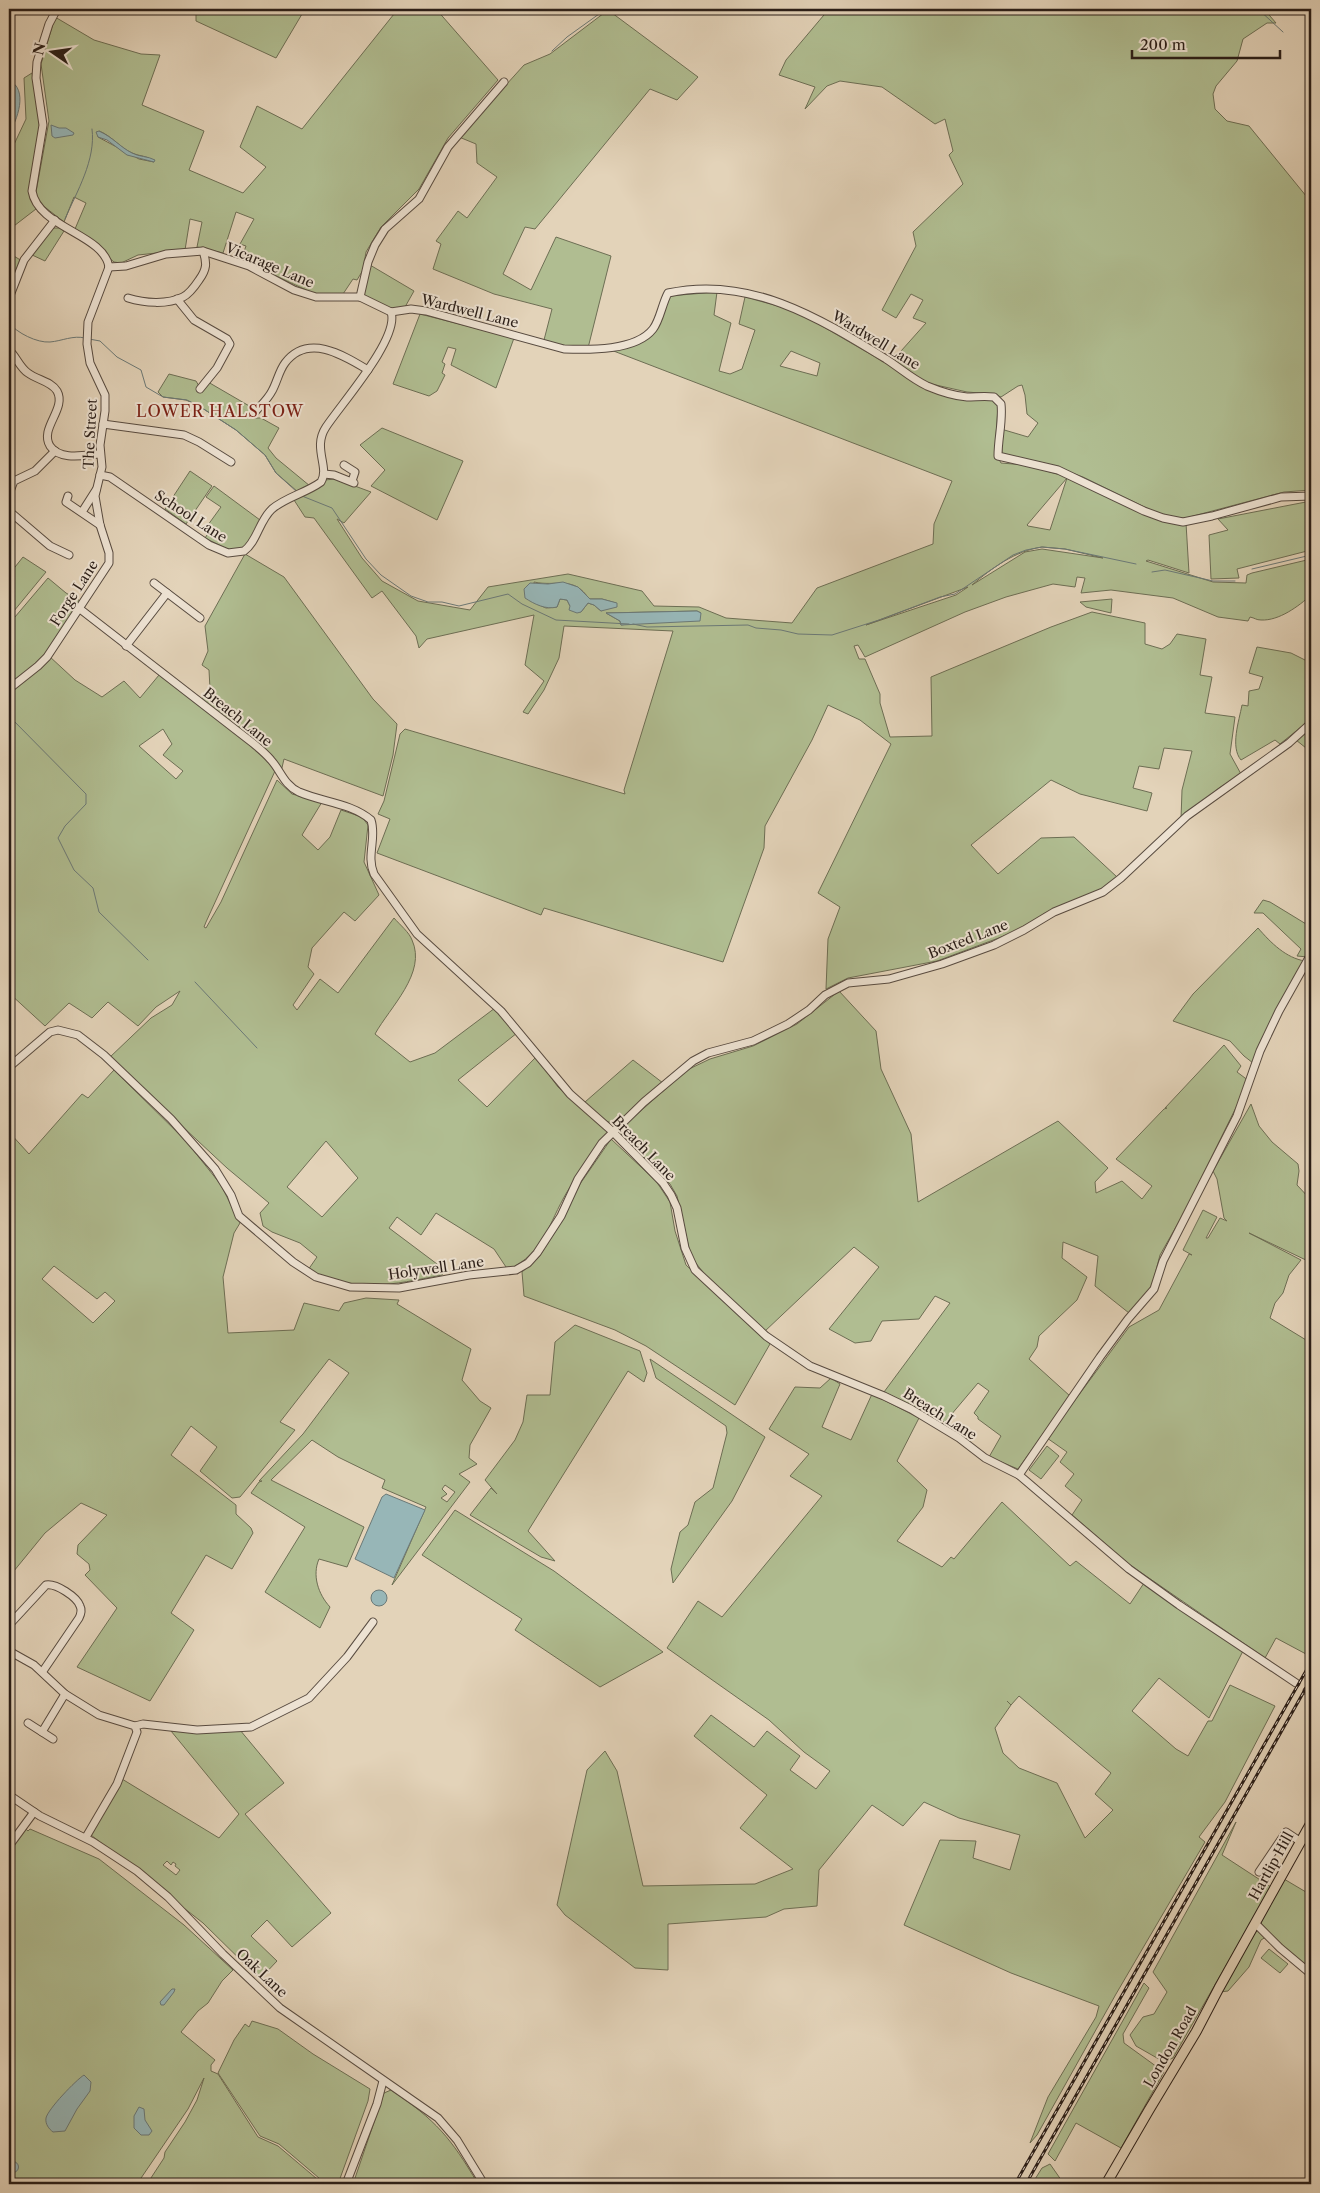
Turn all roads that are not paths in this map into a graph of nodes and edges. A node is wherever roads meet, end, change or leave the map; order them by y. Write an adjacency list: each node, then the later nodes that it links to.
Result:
1 (57, 9): 3 (street)
2 (504, 82): 6 (street)
3 (55, 220): 5 (street); 7 (street)
4 (203, 251): 5 (street, Vicarage Lane); 6 (street, Vicarage Lane); 9 (street)
5 (109, 268): 15 (street, The Street)
6 (360, 293): 10 (street, Vicarage Lane)
7 (9, 298)
8 (128, 298): 9 (street)
9 (177, 299): 13 (street)
10 (391, 312): 12 (street); 26 (street, Wardwell Lane)
11 (9, 350): 16 (street)
12 (368, 370): 14 (street); 20 (street)
13 (200, 389)
14 (255, 412)
15 (104, 424): 17 (street, The Street); 18 (street)
16 (55, 451): 17 (street); 22 (street)
17 (100, 454): 21 (street, The Street)
18 (230, 462)
19 (344, 465): 20 (street)
20 (324, 474): 21 (street, School Lane)
21 (100, 475): 23 (street, The Street)
22 (11, 478): 24 (street)
23 (96, 490): 28 (street); 29 (street, Forge Lane)
24 (9, 494)
25 (68, 496): 28 (street)
26 (1311, 496)
27 (9, 506): 30 (street)
28 (82, 512): 29 (street)
29 (100, 525): 33 (street, Forge Lane)
30 (69, 555)
31 (154, 583): 32 (street)
32 (166, 593): 34 (street); 35 (street)
33 (80, 609): 35 (street, Breach Lane); 36 (street, Forge Lane)
34 (200, 618)
35 (126, 646): 40 (street, Breach Lane)
36 (9, 688)
37 (1311, 723): 40 (street, Boxted Lane)
38 (1311, 954): 41 (street)
39 (9, 1067): 40 (street, Holywell Lane)
40 (612, 1132): 41 (street, Breach Lane)
41 (1019, 1475): 46 (street, Breach Lane)
42 (373, 1622): 49 (street)
43 (9, 1625): 45 (street)
44 (9, 1651): 45 (street)
45 (43, 1671): 47 (street)
46 (1296, 1683)
47 (65, 1694): 49 (street); 50 (street)
48 (28, 1723): 50 (street)
49 (135, 1726): 55 (street)
50 (42, 1732): 51 (street)
51 (53, 1739)
52 (9, 1795): 53 (street, Oak Lane)
53 (34, 1812): 55 (street, Oak Lane); 57 (street)
54 (1311, 1823): 56 (main road, Hartlip Hill)
55 (86, 1837): 61 (street, Oak Lane)
56 (1301, 1842): 58 (street); 59 (main road, Hartlip Hill)
57 (9, 1846)
58 (1258, 1872)
59 (1255, 1923): 60 (street); 64 (main road, London Road)
60 (1311, 1974)
61 (383, 2081): 62 (street); 63 (street, Oak Lane)
62 (346, 2184)
63 (484, 2184)
64 (1106, 2184)

